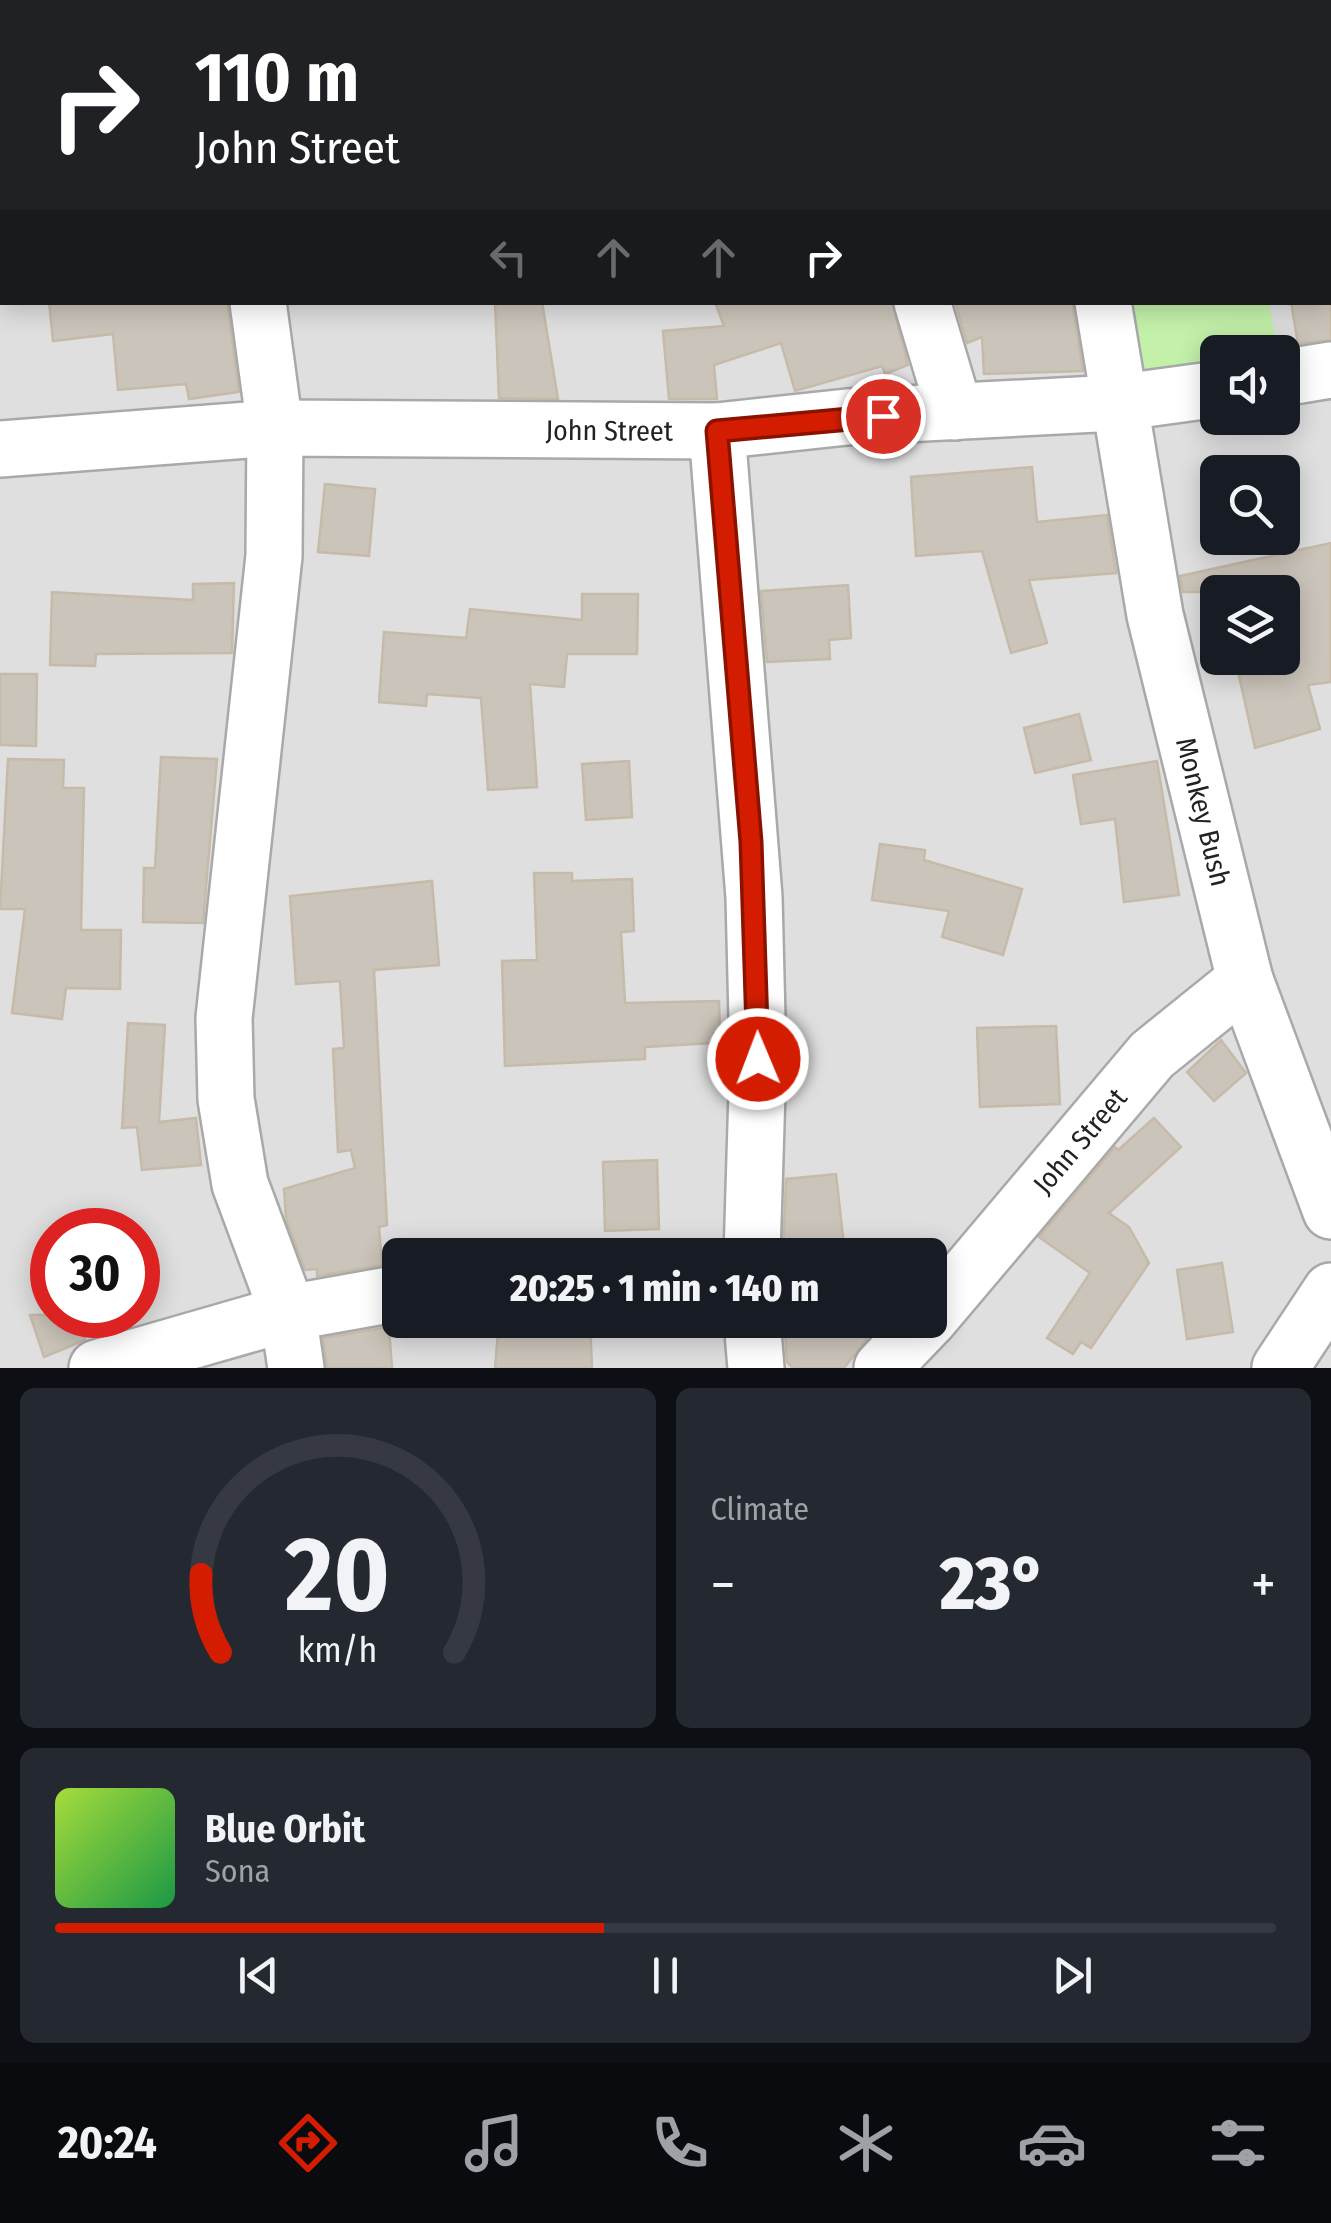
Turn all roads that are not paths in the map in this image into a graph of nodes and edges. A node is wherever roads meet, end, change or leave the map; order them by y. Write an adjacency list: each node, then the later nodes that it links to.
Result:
1 (258, 305): 9 (street)
2 (923, 305): 8 (street)
3 (1102, 305): 7 (street, Monkey Bush)
4 (1331, 370): 5 (street)
5 (1300, 375)
6 (1200, 391): 7 (street, John Street)
7 (1116, 403): 8 (street, John Street); 12 (street, Monkey Bush)
8 (955, 412): 10 (street, John Street)
9 (275, 428): 10 (street, John Street); 11 (street, John Street); 18 (street)
10 (717, 431): 14 (street)
11 (0, 450)
12 (1244, 980): 13 (street, Monkey Bush); 17 (street, John Street)
13 (1331, 1210)
14 (753, 1238)
15 (1331, 1291): 23 (street)
16 (382, 1296): 18 (street)
17 (947, 1298)
18 (288, 1314): 20 (street); 21 (street)
19 (911, 1338): 22 (street, John Street)
20 (97, 1368)
21 (296, 1368)
22 (882, 1368)
23 (1280, 1368)

